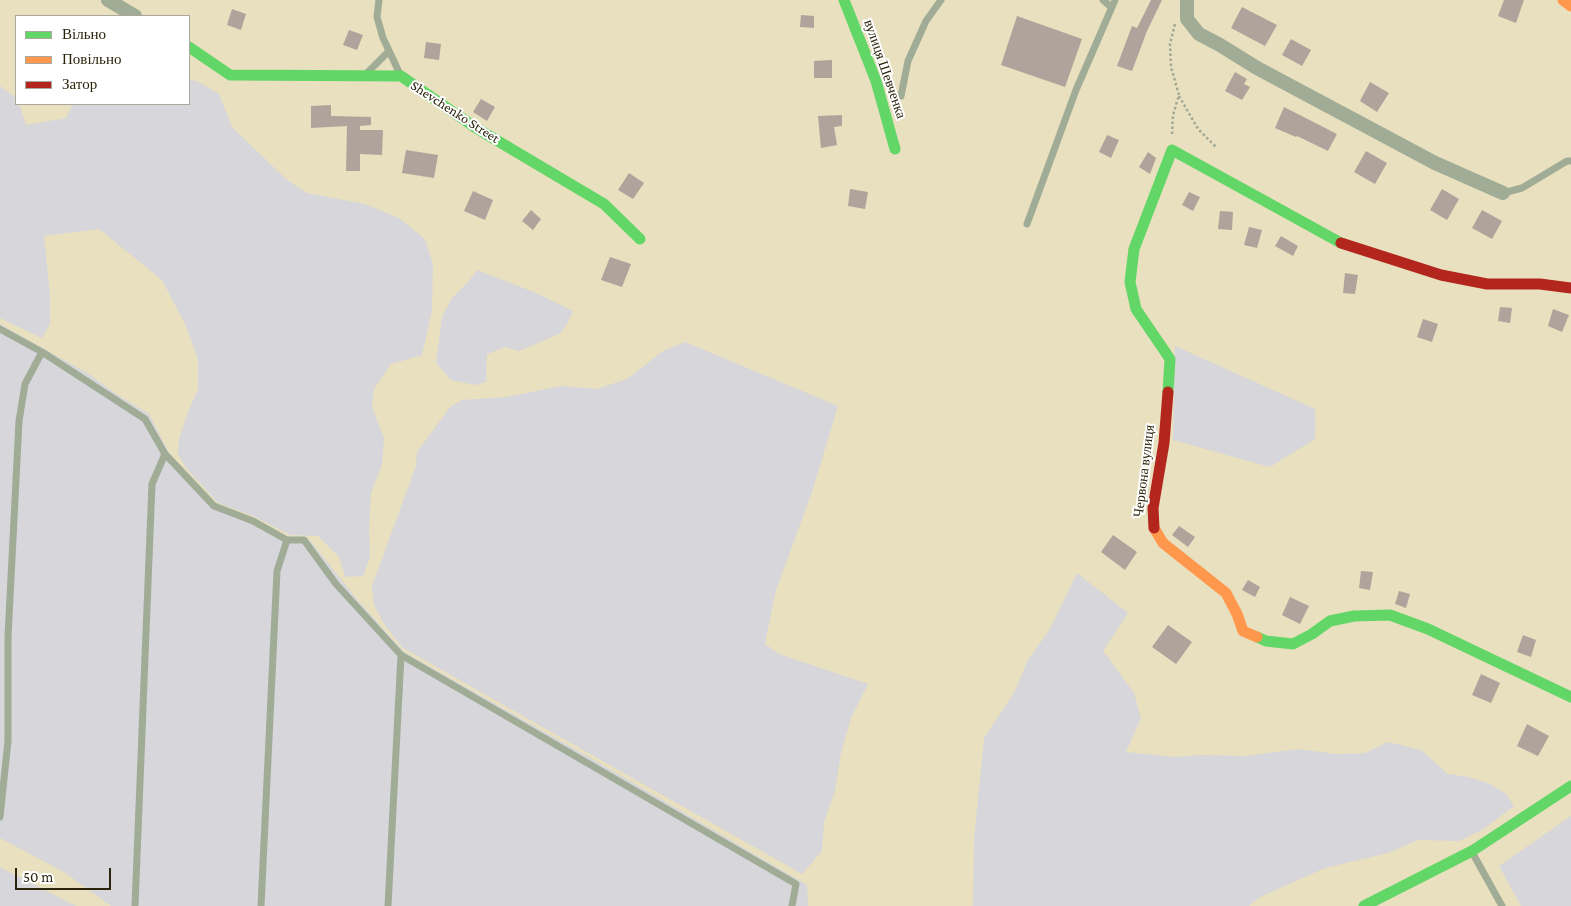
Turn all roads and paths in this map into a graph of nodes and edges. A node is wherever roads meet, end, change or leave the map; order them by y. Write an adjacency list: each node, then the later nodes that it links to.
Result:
1 (108, 0): 11 (street)
2 (379, 0): 13 (lane)
3 (844, 0): 19 (street, вулиця Шевченка)
4 (941, 0): 17 (lane)
5 (1103, 0): 10 (lane)
6 (1115, 0): 10 (lane)
7 (1562, 0): 9 (street)
8 (1187, 4): 16 (path); 22 (street)
9 (1571, 6)
10 (1111, 8): 23 (lane)
11 (133, 15)
12 (190, 48): 14 (street, Shevchenko Street)
13 (389, 51): 14 (lane); 15 (lane)
14 (364, 76): 15 (street, Shevchenko Street)
15 (401, 76): 24 (street, Shevchenko Street)
16 (1179, 95): 18 (path); 20 (path)
17 (901, 96)
18 (1218, 148)
19 (895, 149)
20 (1172, 150): 25 (street); 31 (street, Червона вулиця)
21 (1571, 161): 22 (lane)
22 (1503, 193)
23 (1027, 224)
24 (640, 239)
25 (1568, 283)
26 (0, 329): 27 (lane)
27 (42, 352): 28 (lane); 33 (lane)
28 (165, 454): 29 (lane); 35 (lane)
29 (287, 540): 30 (lane); 36 (lane)
30 (401, 655): 37 (lane); 38 (lane)
31 (1571, 697)
32 (1571, 786): 34 (street)
33 (0, 818)
34 (1472, 851): 39 (street); 40 (lane)
35 (135, 906)
36 (261, 906)
37 (388, 906)
38 (792, 906)
39 (1364, 906)
40 (1502, 906)

